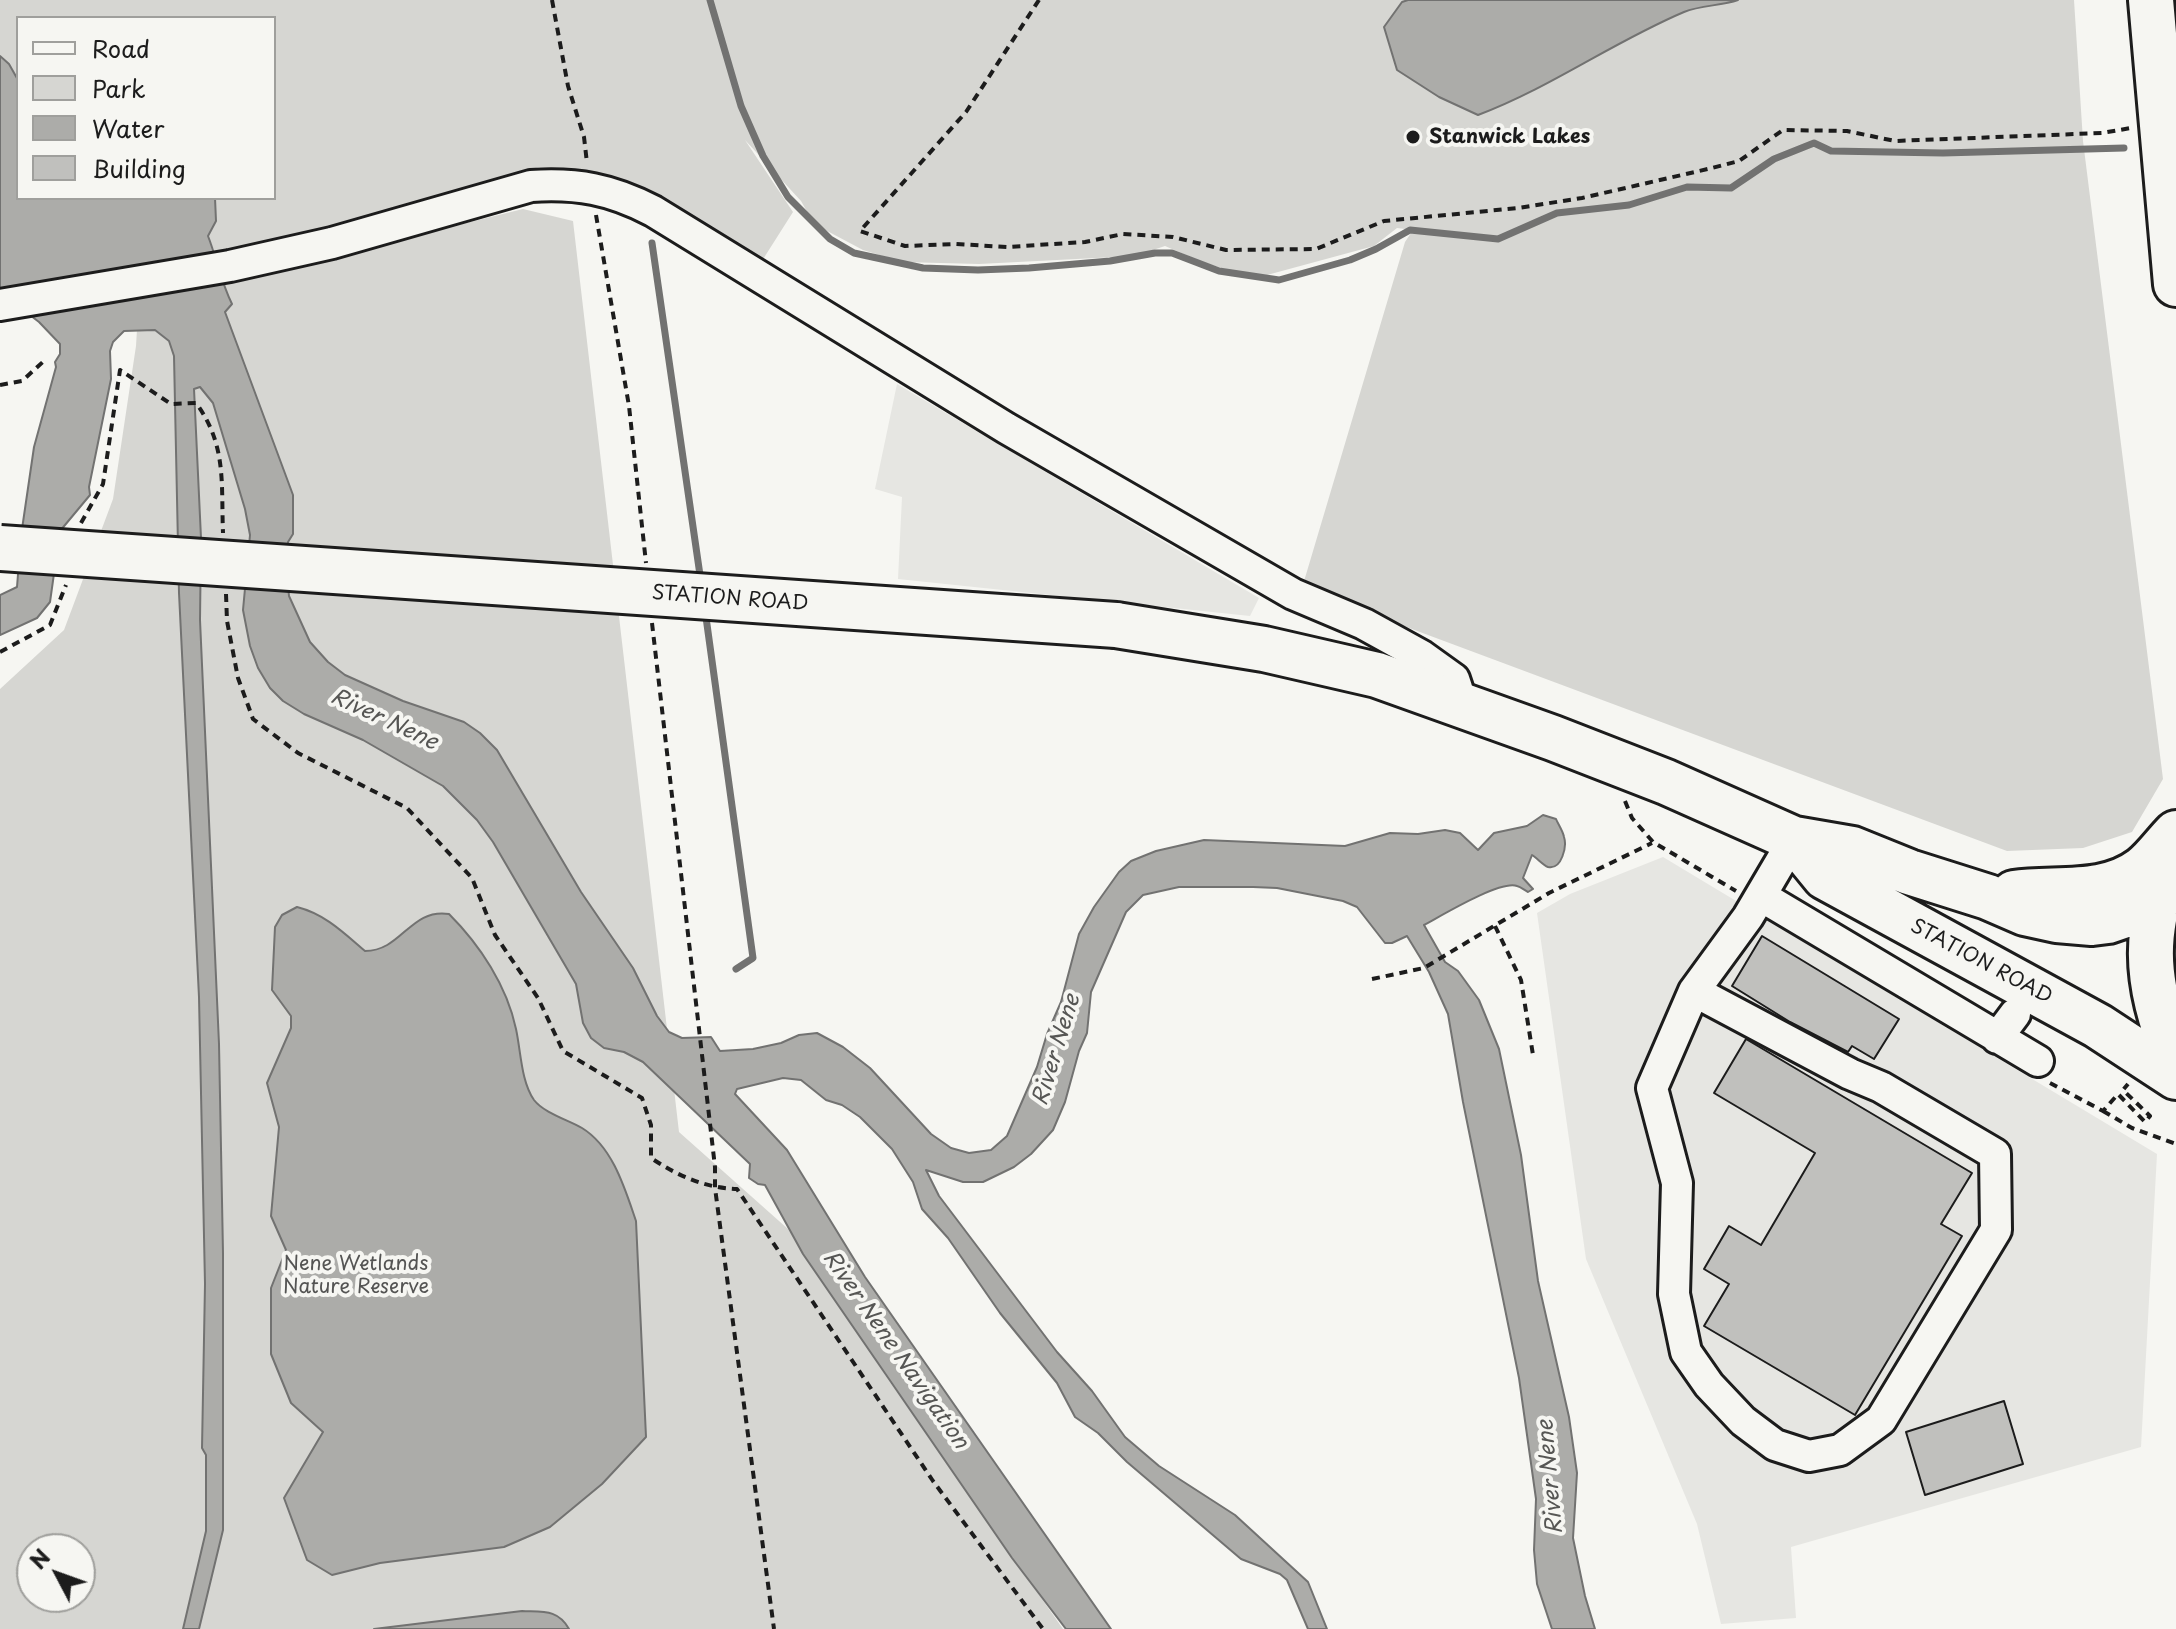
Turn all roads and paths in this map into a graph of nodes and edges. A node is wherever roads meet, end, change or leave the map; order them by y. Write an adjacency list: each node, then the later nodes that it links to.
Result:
1 (552, 0): 5 (path)
2 (1039, 0): 4 (path)
3 (2151, 0): 6 (highway)
4 (2137, 127)
5 (589, 175): 7 (street); 14 (street)
6 (2176, 284)
7 (0, 305)
8 (45, 360): 10 (path)
9 (120, 370): 11 (path)
10 (0, 385)
11 (223, 536)
12 (0, 548): 14 (highway, STATION ROAD, bridge)
13 (226, 593): 36 (path)
14 (1452, 701): 16 (highway, STATION ROAD)
15 (2176, 833): 21 (highway)
16 (1794, 839): 20 (street); 21 (highway, STATION ROAD); 31 (highway, STATION ROAD)
17 (1653, 842): 22 (path)
18 (2176, 847): 19 (highway)
19 (2168, 892): 21 (highway, STATION ROAD); 29 (highway)
20 (1761, 896): 24 (street); 27 (street)
21 (1988, 897)
22 (1495, 926): 23 (path); 28 (path)
23 (1372, 979)
24 (1694, 991): 24 (street)
25 (696, 1012): 36 (path)
26 (2015, 1014): 27 (street)
27 (1997, 1038): 30 (street)
28 (1533, 1055)
29 (2176, 1060)
30 (2038, 1061)
31 (2176, 1077)
32 (2128, 1084): 33 (path)
33 (2118, 1094)
34 (2103, 1111): 35 (path)
35 (2176, 1144)
36 (715, 1188): 37 (path); 38 (path)
37 (774, 1629)
38 (1043, 1629)

